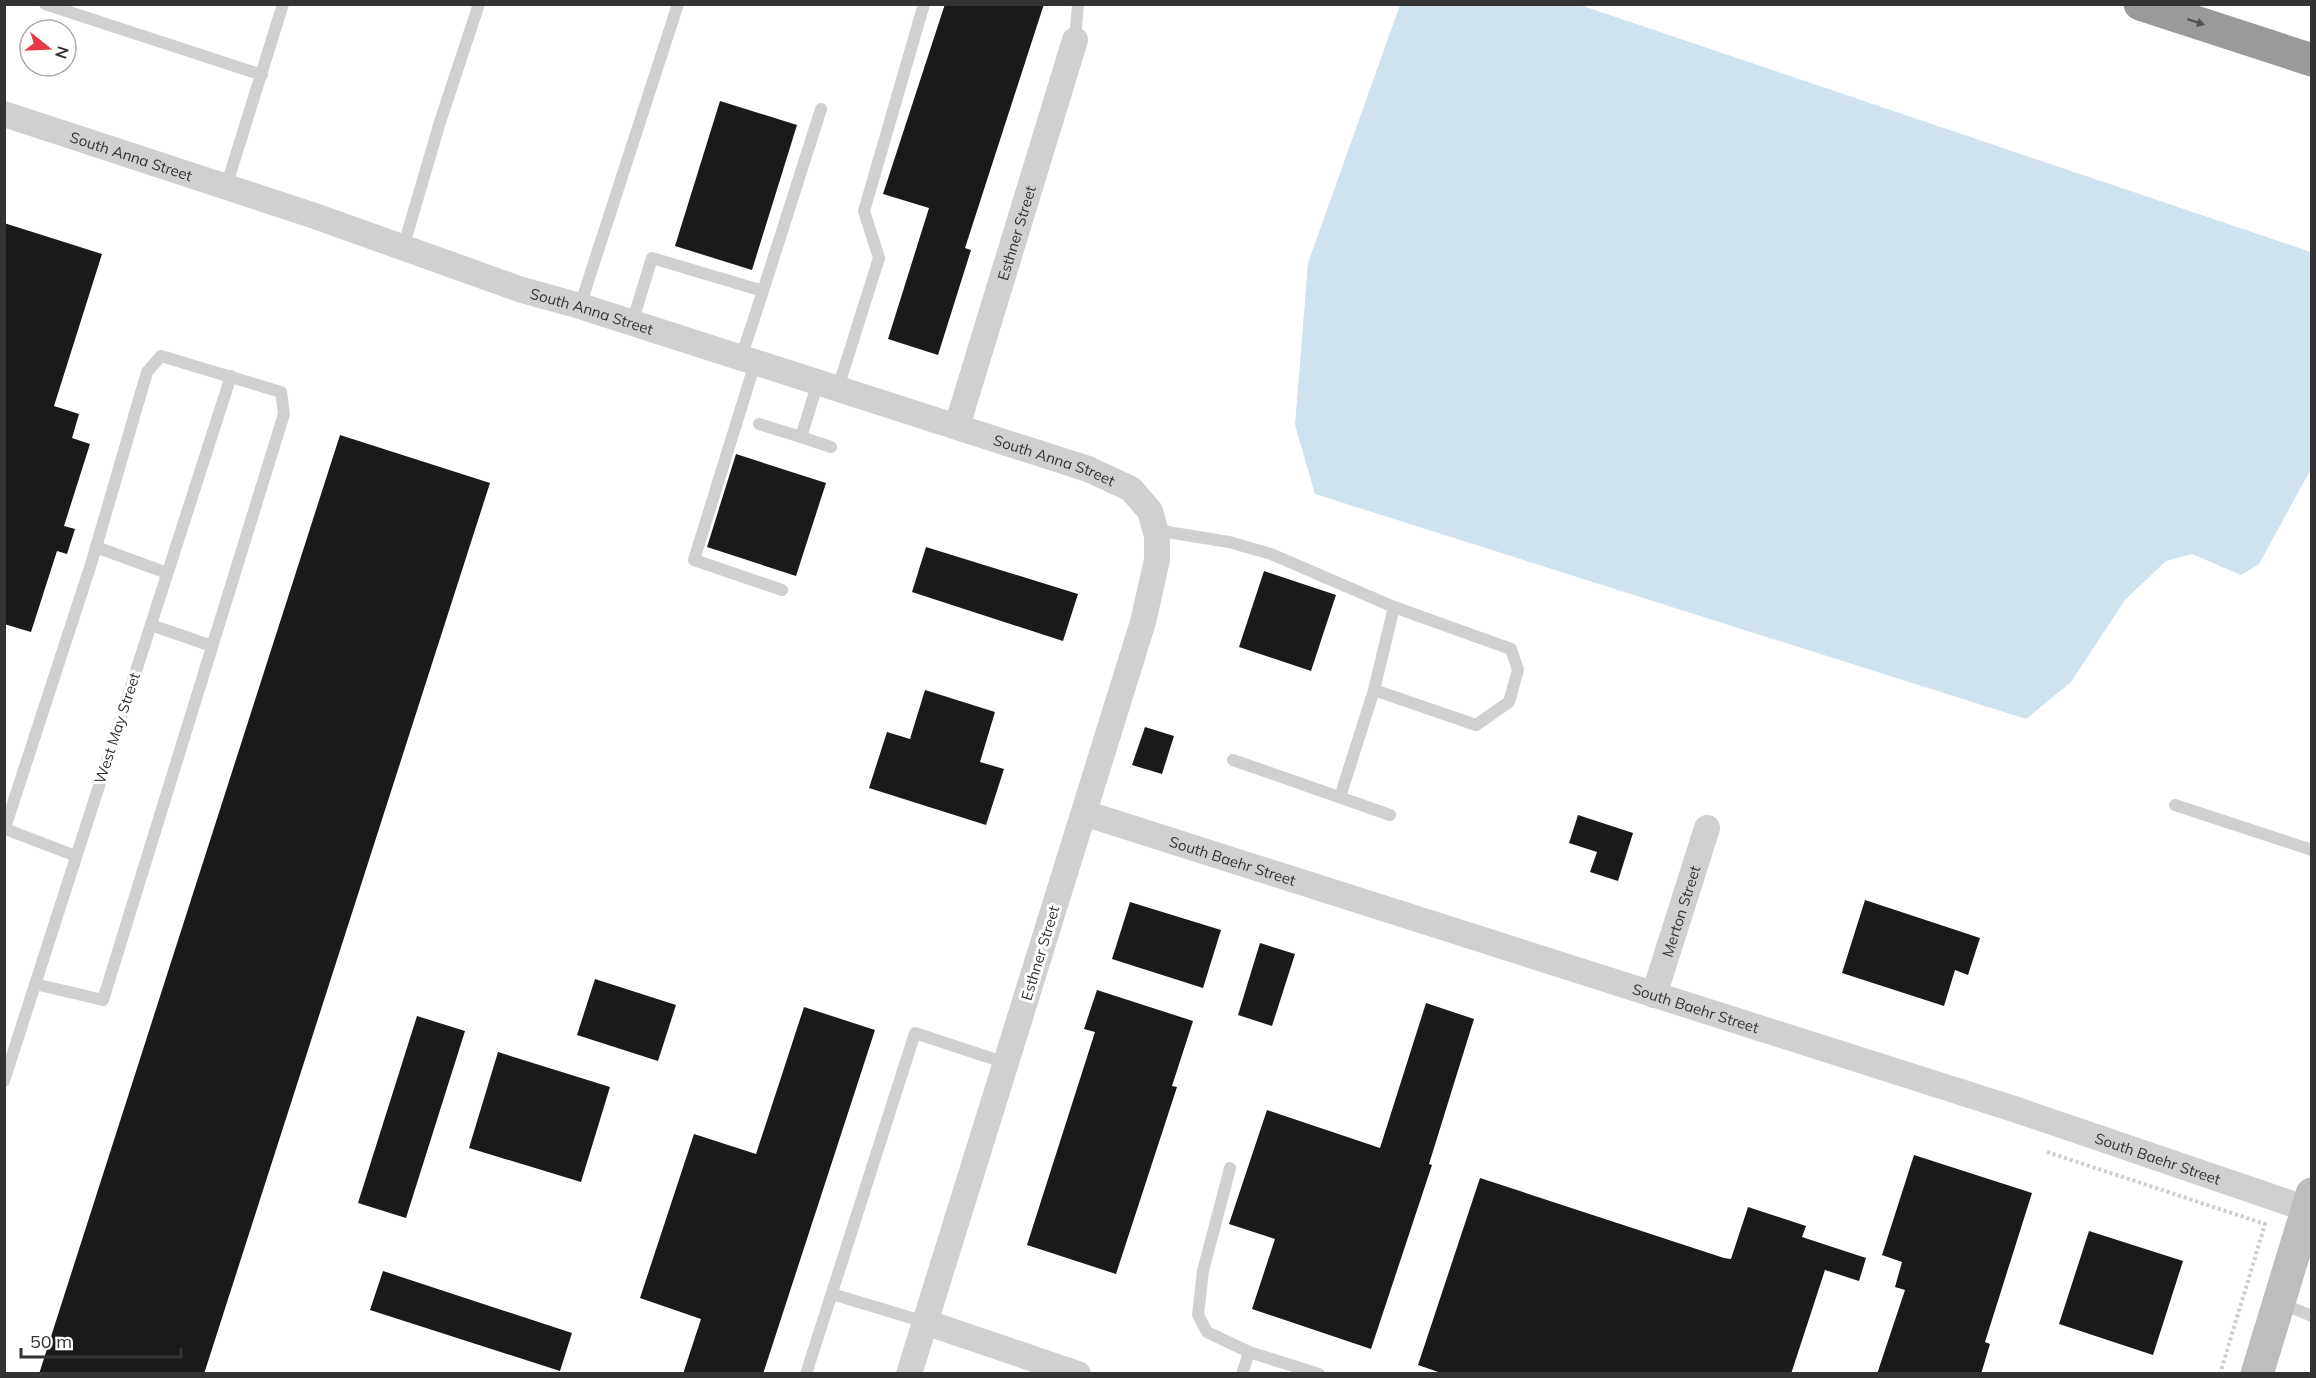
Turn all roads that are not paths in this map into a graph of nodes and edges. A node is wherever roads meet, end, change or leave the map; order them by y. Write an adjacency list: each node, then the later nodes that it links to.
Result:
1 (45, 4): 10 (lane)
2 (283, 4): 10 (lane)
3 (479, 4): 14 (lane)
4 (678, 4): 16 (lane)
5 (924, 4): 20 (lane)
6 (1078, 4): 8 (lane)
7 (2140, 4): 9 (highway, one-way to 9)
8 (1075, 40): 22 (street, Esthner Street)
9 (2312, 60)
10 (262, 75): 13 (lane)
11 (821, 109): 15 (lane)
12 (4, 114): 13 (street, South Anna Street)
13 (226, 187): 14 (street, South Anna Street)
14 (403, 248): 16 (street, South Anna Street)
15 (763, 291): 17 (lane); 18 (lane)
16 (580, 306): 17 (street, South Anna Street)
17 (632, 323): 18 (street, South Anna Street)
18 (748, 361): 20 (street, South Anna Street); 28 (lane)
19 (231, 376): 26 (lane); 27 (lane, West May Street); 31 (lane)
20 (828, 385): 22 (street, South Anna Street); 23 (lane)
21 (759, 424): 23 (lane)
22 (957, 426): 25 (street, South Anna Street)
23 (801, 437): 24 (lane)
24 (831, 447)
25 (1155, 530): 29 (lane); 36 (street, Esthner Street)
26 (96, 547): 27 (lane); 39 (lane)
27 (167, 573): 30 (lane, West May Street)
28 (782, 590)
29 (1394, 607): 32 (lane); 32 (lane)
30 (150, 625): 31 (lane); 41 (lane, West May Street)
31 (212, 646): 42 (lane)
32 (1374, 690): 34 (lane)
33 (1233, 760): 34 (lane)
34 (1340, 797): 37 (lane)
35 (2175, 805): 40 (lane)
36 (1084, 813): 43 (street, South Baehr Street); 44 (street, Esthner Street)
37 (1390, 815)
38 (1707, 828): 43 (street, Merton Street)
39 (5, 830): 41 (lane)
40 (2312, 850)
41 (76, 856): 42 (lane, West May Street)
42 (35, 984): 45 (lane, West May Street)
43 (1654, 995): 47 (street, South Baehr Street)
44 (1006, 1063): 48 (lane); 51 (street, Esthner Street)
45 (4, 1081)
46 (1230, 1168): 52 (lane)
47 (2309, 1201): 49 (street)
48 (832, 1294): 51 (lane); 53 (lane)
49 (2278, 1303): 50 (lane); 58 (street)
50 (2312, 1316)
51 (925, 1322): 54 (street, Esthner Street); 55 (street)
52 (1249, 1352): 56 (lane); 57 (lane)
53 (806, 1374)
54 (909, 1374)
55 (1078, 1374)
56 (1242, 1374)
57 (1319, 1374)
58 (2257, 1374)

